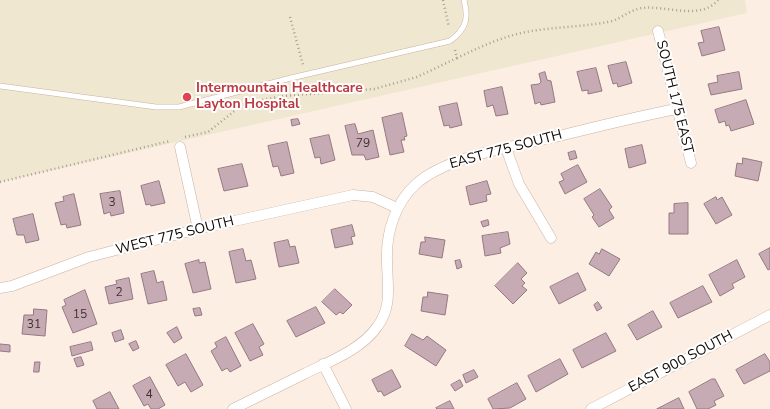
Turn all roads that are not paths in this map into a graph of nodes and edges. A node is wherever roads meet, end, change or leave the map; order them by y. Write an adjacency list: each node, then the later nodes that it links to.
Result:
1 (464, 0): 3 (lane)
2 (658, 31): 4 (street, SOUTH 175 EAST)
3 (0, 86)
4 (676, 108): 6 (street, EAST 775 SOUTH); 7 (street, SOUTH 175 EAST)
5 (180, 147): 9 (street)
6 (506, 148): 8 (street, EAST 775 SOUTH); 10 (street)
7 (691, 163)
8 (397, 208): 9 (street, WEST 775 SOUTH); 13 (street, EAST 775 SOUTH)
9 (198, 229): 11 (street, WEST 775 SOUTH)
10 (551, 238)
11 (0, 288)
12 (770, 315): 16 (street, EAST 900 SOUTH)
13 (323, 364): 14 (street, EAST 775 SOUTH); 15 (street)
14 (233, 409)
15 (346, 409)
16 (591, 409)

